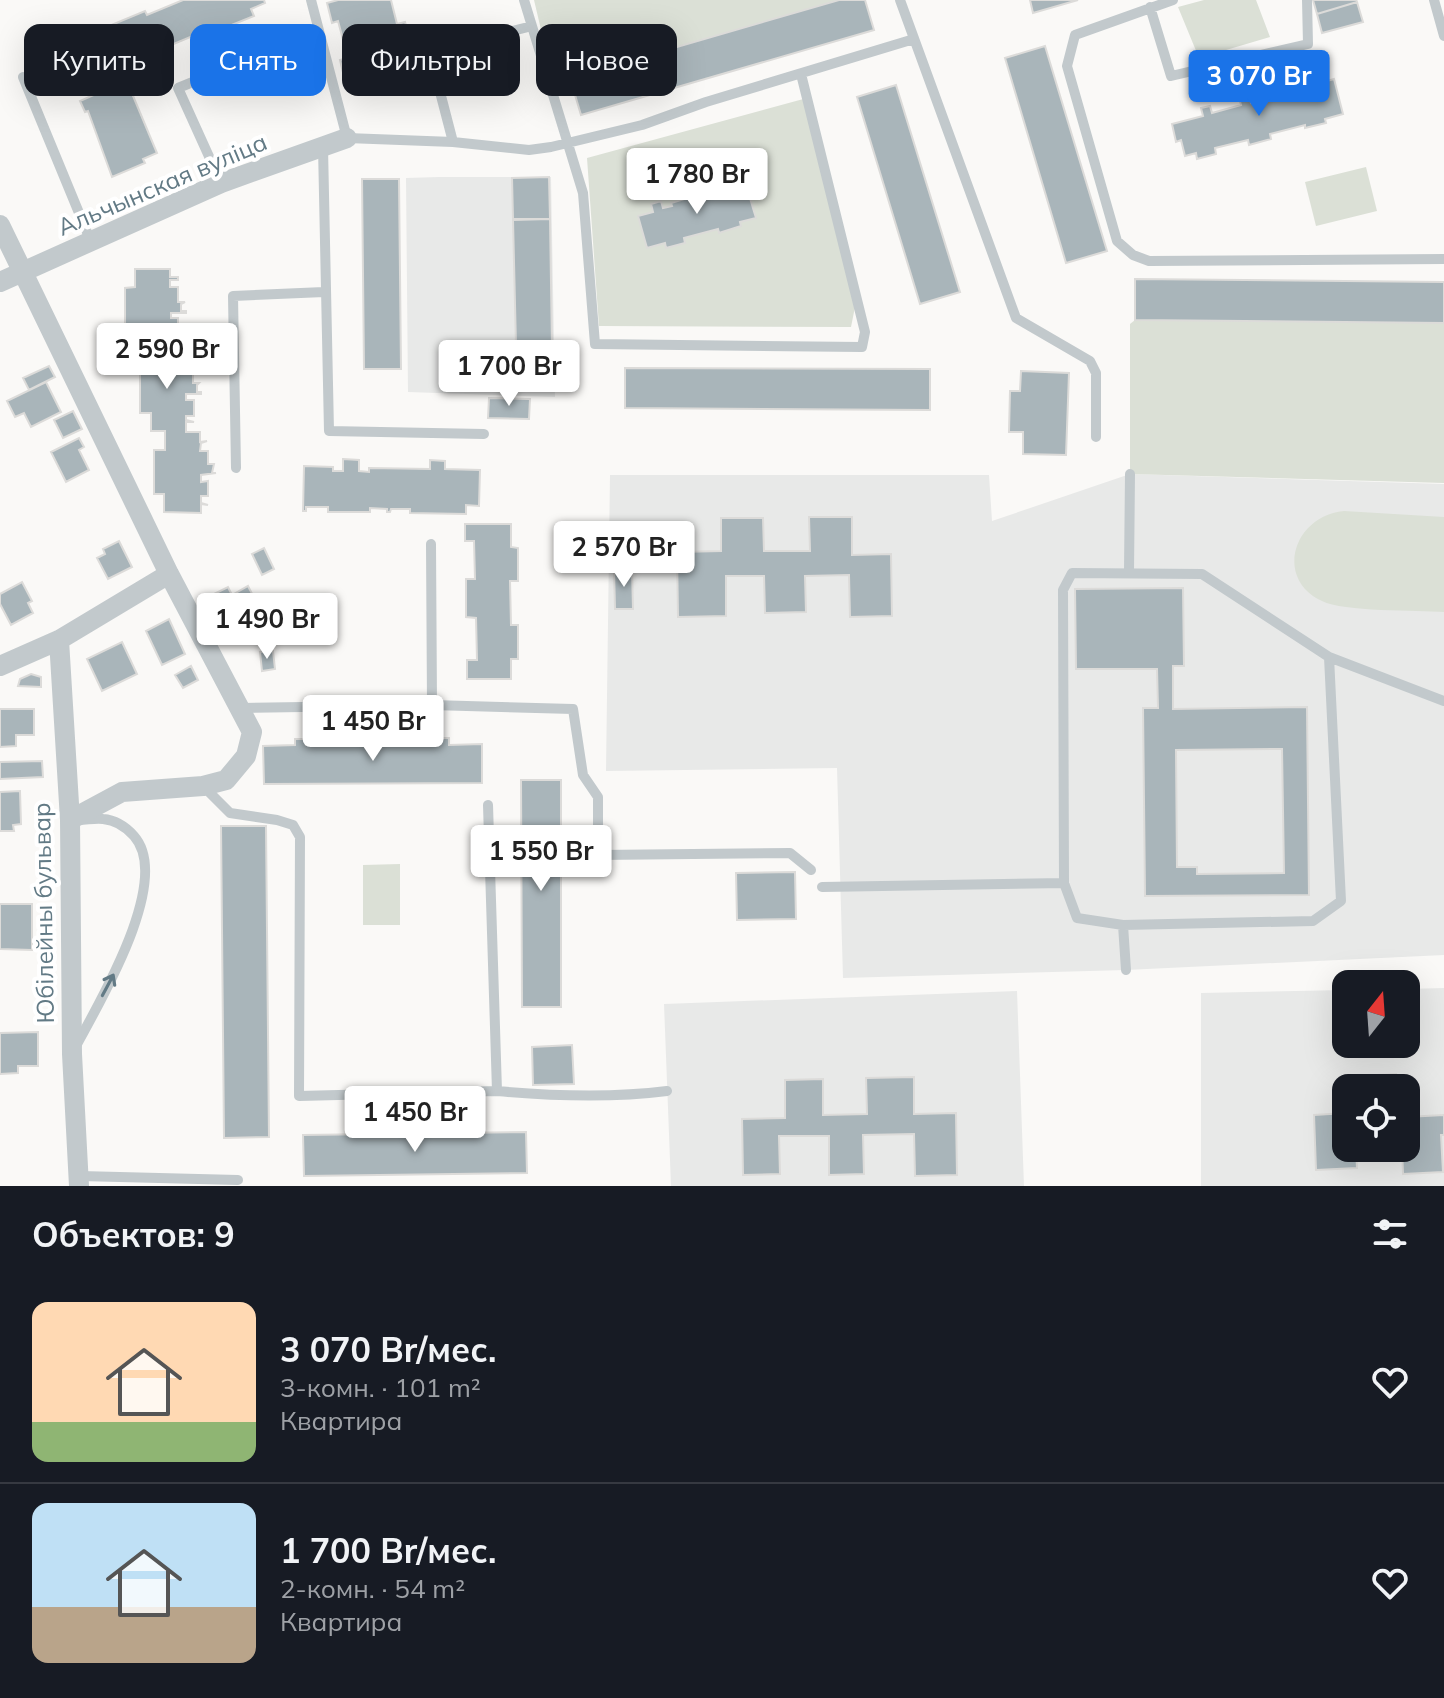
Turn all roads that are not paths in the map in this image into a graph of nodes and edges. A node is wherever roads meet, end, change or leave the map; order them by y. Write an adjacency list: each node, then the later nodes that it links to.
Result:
1 (311, 0): 8 (lane)
2 (524, 0): 9 (lane)
3 (900, 0): 11 (lane)
4 (1173, 0): 7 (lane)
5 (1307, 0): 7 (lane)
6 (1434, 0): 10 (lane)
7 (1150, 7): 23 (lane)
8 (316, 24)
9 (532, 26): 17 (lane); 18 (lane)
10 (1444, 36)
11 (914, 39): 13 (lane); 28 (lane)
12 (326, 61): 16 (lane)
13 (801, 74): 18 (lane); 18 (lane)
14 (23, 77): 22 (lane)
15 (190, 83): 20 (lane)
16 (347, 138): 17 (lane); 19 (street, Альчынская вуліца)
17 (453, 142): 18 (lane)
18 (569, 143)
19 (323, 147): 20 (street, Альчынская вуліца); 26 (lane)
20 (221, 183): 22 (street, Альчынская вуліца)
21 (0, 225): 24 (street)
22 (91, 242): 24 (street, Альчынская вуліца)
23 (1444, 259)
24 (23, 272): 25 (street, Альчынская вуліца); 33 (street)
25 (0, 282)
26 (324, 292): 27 (lane); 29 (lane)
27 (484, 434)
28 (1096, 437)
29 (236, 468)
30 (1130, 474): 32 (lane)
31 (431, 544): 38 (lane)
32 (1129, 571): 35 (lane); 44 (lane)
33 (169, 574): 34 (street); 39 (street)
34 (59, 640): 36 (street); 42 (street, Юбілейны бульвар)
35 (1329, 657): 37 (lane); 46 (lane)
36 (0, 666)
37 (1444, 701)
38 (432, 705): 39 (lane); 43 (lane)
39 (240, 708): 40 (street)
40 (203, 786): 42 (street); 49 (lane)
41 (488, 805): 49 (lane)
42 (70, 820): 48 (street, Юбілейны бульвар); 48 (lane, one-way to 42)
43 (811, 870)
44 (1064, 883): 45 (lane); 46 (lane)
45 (822, 887)
46 (1123, 925): 47 (lane)
47 (1126, 970)
48 (72, 1054): 52 (street, Юбілейны бульвар)
49 (497, 1091): 50 (lane)
50 (667, 1091)
51 (238, 1180): 52 (lane)
52 (80, 1181)

